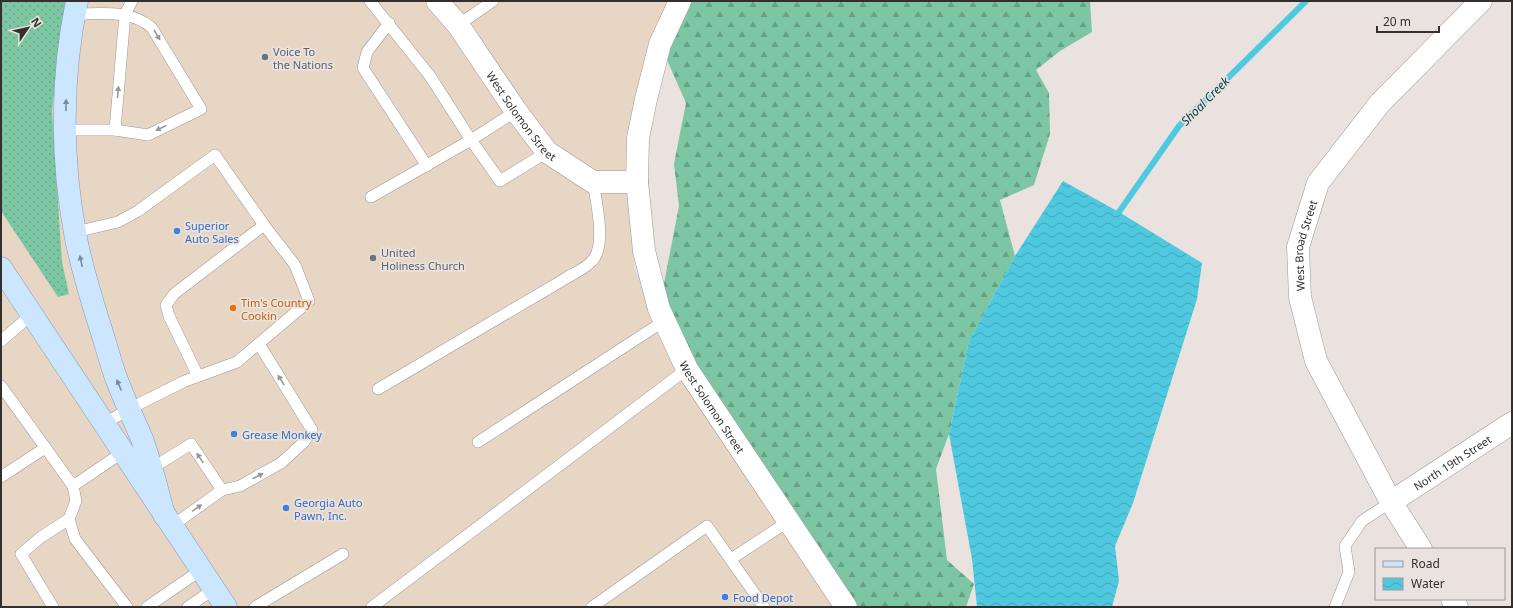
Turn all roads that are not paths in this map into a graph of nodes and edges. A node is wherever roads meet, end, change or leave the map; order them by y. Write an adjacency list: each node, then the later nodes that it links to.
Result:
1 (132, 1): 8 (lane)
2 (370, 1): 9 (lane)
3 (437, 1): 10 (street, West Solomon Street)
4 (493, 1): 10 (lane)
5 (680, 1): 18 (street, West Solomon Street)
6 (1481, 1): 42 (street, West Broad Street)
7 (76, 7): 8 (lane); 12 (main road, one-way to 7)
8 (125, 14): 13 (lane, one-way to 8); 13 (lane, one-way to 13)
9 (389, 22): 14 (lane); 16 (lane)
10 (458, 25): 11 (street, West Solomon Street)
11 (516, 111): 14 (lane); 15 (street, West Solomon Street)
12 (65, 130): 13 (lane); 21 (main road)
13 (115, 130)
14 (471, 140): 15 (lane); 16 (lane)
15 (547, 152): 17 (street, West Solomon Street)
16 (427, 166): 19 (lane)
17 (593, 182): 18 (street); 30 (lane)
18 (637, 182): 24 (street, West Solomon Street)
19 (371, 197)
20 (264, 224): 21 (lane); 26 (lane); 28 (lane)
21 (75, 232): 31 (main road, one-way to 21)
22 (1, 268): 23 (main road)
23 (32, 314): 25 (lane); 33 (main road)
24 (664, 321): 27 (street, West Solomon Street); 35 (lane)
25 (1, 341)
26 (259, 344): 28 (lane); 41 (lane, one-way to 26)
27 (687, 369): 45 (street, West Solomon Street); 57 (lane)
28 (198, 376): 31 (lane)
29 (1, 386): 36 (lane)
30 (378, 389)
31 (129, 408): 33 (lane); 34 (main road)
32 (1512, 422): 42 (street, North 19th Street)
33 (104, 424): 37 (main road)
34 (142, 440): 37 (lane); 38 (main road)
35 (478, 442)
36 (46, 448): 39 (lane); 40 (lane)
37 (123, 452): 38 (main road); 40 (lane)
38 (145, 473): 41 (lane, one-way to 38); 44 (main road)
39 (1, 477)
40 (73, 486): 43 (lane)
41 (222, 490): 44 (lane, one-way to 41)
42 (1391, 502): 46 (street, West Broad Street); 61 (lane)
43 (69, 519): 51 (lane); 52 (lane)
44 (168, 520): 49 (main road)
45 (789, 522): 48 (lane); 60 (street, West Solomon Street)
46 (1420, 548)
47 (343, 554): 56 (lane)
48 (731, 559): 58 (lane); 59 (lane)
49 (201, 570): 50 (main road); 53 (lane)
50 (214, 589): 54 (lane); 55 (main road)
51 (53, 607)
52 (127, 607)
53 (147, 607)
54 (188, 607)
55 (226, 607)
56 (255, 607)
57 (372, 607)
58 (592, 607)
59 (764, 607)
60 (846, 607)
61 (1335, 607)

